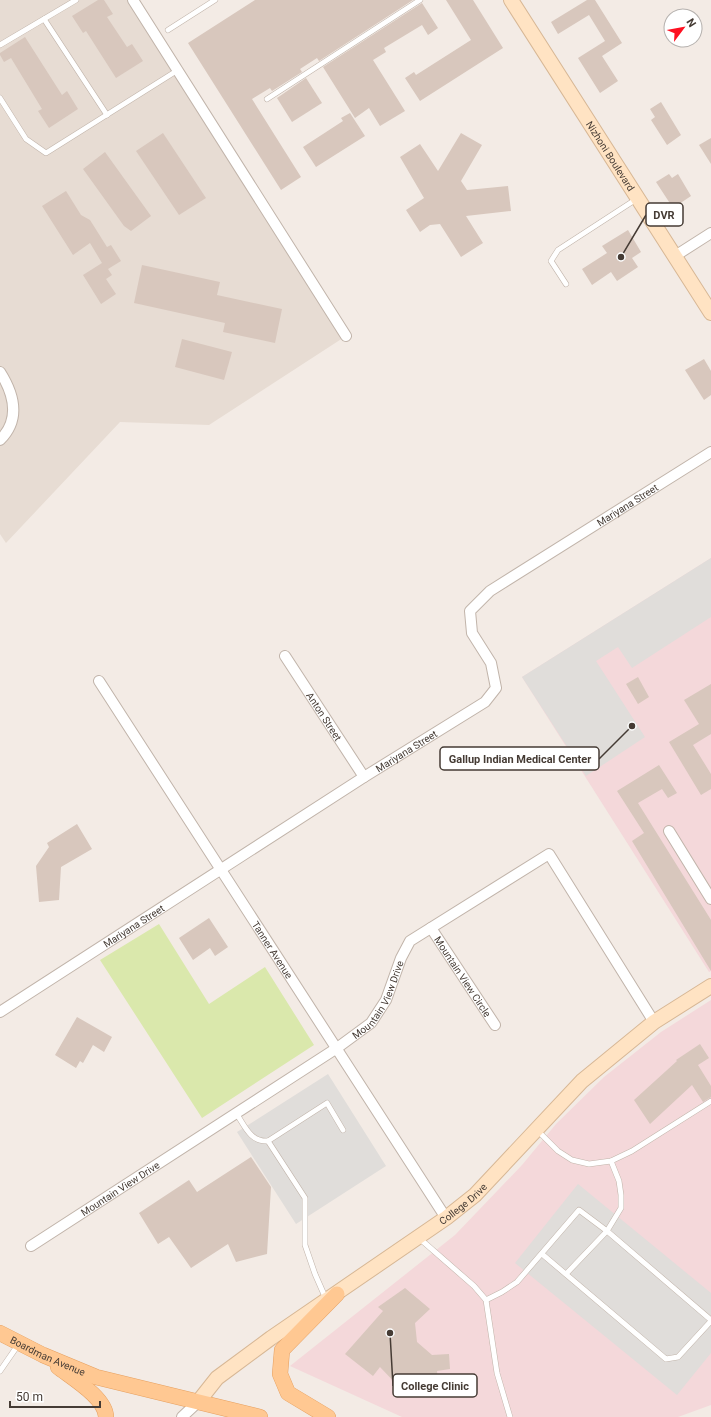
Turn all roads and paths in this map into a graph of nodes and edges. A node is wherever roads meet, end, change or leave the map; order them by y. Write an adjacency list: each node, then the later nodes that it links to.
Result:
1 (76, 0): 6 (lane)
2 (133, 0): 9 (street)
3 (215, 0): 7 (lane)
4 (420, 0): 11 (lane)
5 (511, 0): 13 (main road, Nizhoni Boulevard)
6 (44, 19): 8 (lane); 12 (lane)
7 (168, 30)
8 (0, 45)
9 (178, 70): 12 (lane); 18 (street)
10 (0, 98): 12 (lane)
11 (267, 99)
12 (107, 115)
13 (638, 198): 15 (main road, Nizhoni Boulevard); 16 (lane)
14 (711, 233): 15 (street)
15 (675, 256): 17 (main road, Nizhoni Boulevard)
16 (566, 284)
17 (711, 313)
18 (346, 336)
19 (0, 372): 20 (street)
20 (0, 440)
21 (711, 452): 24 (street, Mariyana Street)
22 (285, 656): 24 (street, Anton Street)
23 (99, 681): 26 (street, Tanner Avenue)
24 (364, 777): 26 (street, Mariyana Street)
25 (669, 831): 27 (street)
26 (222, 870): 30 (street, Mariyana Street); 33 (street, Tanner Avenue)
27 (711, 899)
28 (431, 928): 31 (street, Mountain View Drive); 32 (street, Mountain View Circle); 33 (street, Mountain View Drive)
29 (711, 986): 31 (main road, College Drive)
30 (0, 1012)
31 (654, 1022): 36 (main road, College Drive)
32 (495, 1025)
33 (337, 1048): 35 (street, Mountain View Drive); 40 (street, Tanner Avenue)
34 (711, 1101): 39 (lane)
35 (236, 1113): 38 (lane); 43 (street, Mountain View Drive)
36 (536, 1129): 39 (lane); 40 (main road, College Drive)
37 (343, 1130): 38 (lane)
38 (268, 1140): 46 (lane)
39 (611, 1161): 41 (lane)
40 (446, 1218): 42 (main road, College Drive)
41 (607, 1231): 44 (lane); 45 (lane); 48 (lane)
42 (418, 1237): 46 (main road, College Drive); 47 (lane)
43 (31, 1246)
44 (542, 1254): 45 (lane); 47 (lane)
45 (566, 1274): 48 (lane)
46 (332, 1297): 53 (main road, College Drive); 57 (main road)
47 (486, 1300): 58 (lane)
48 (711, 1320)
49 (0, 1332): 50 (main road, Boardman Avenue)
50 (20, 1342): 51 (main road, Boardman Avenue); 52 (lane)
51 (43, 1355): 53 (main road, Boardman Avenue); 54 (main road)
52 (0, 1371)
53 (198, 1402): 55 (street); 56 (main road, Boardman Avenue)
54 (106, 1417)
55 (182, 1417)
56 (260, 1417)
57 (328, 1417)
58 (510, 1417)

